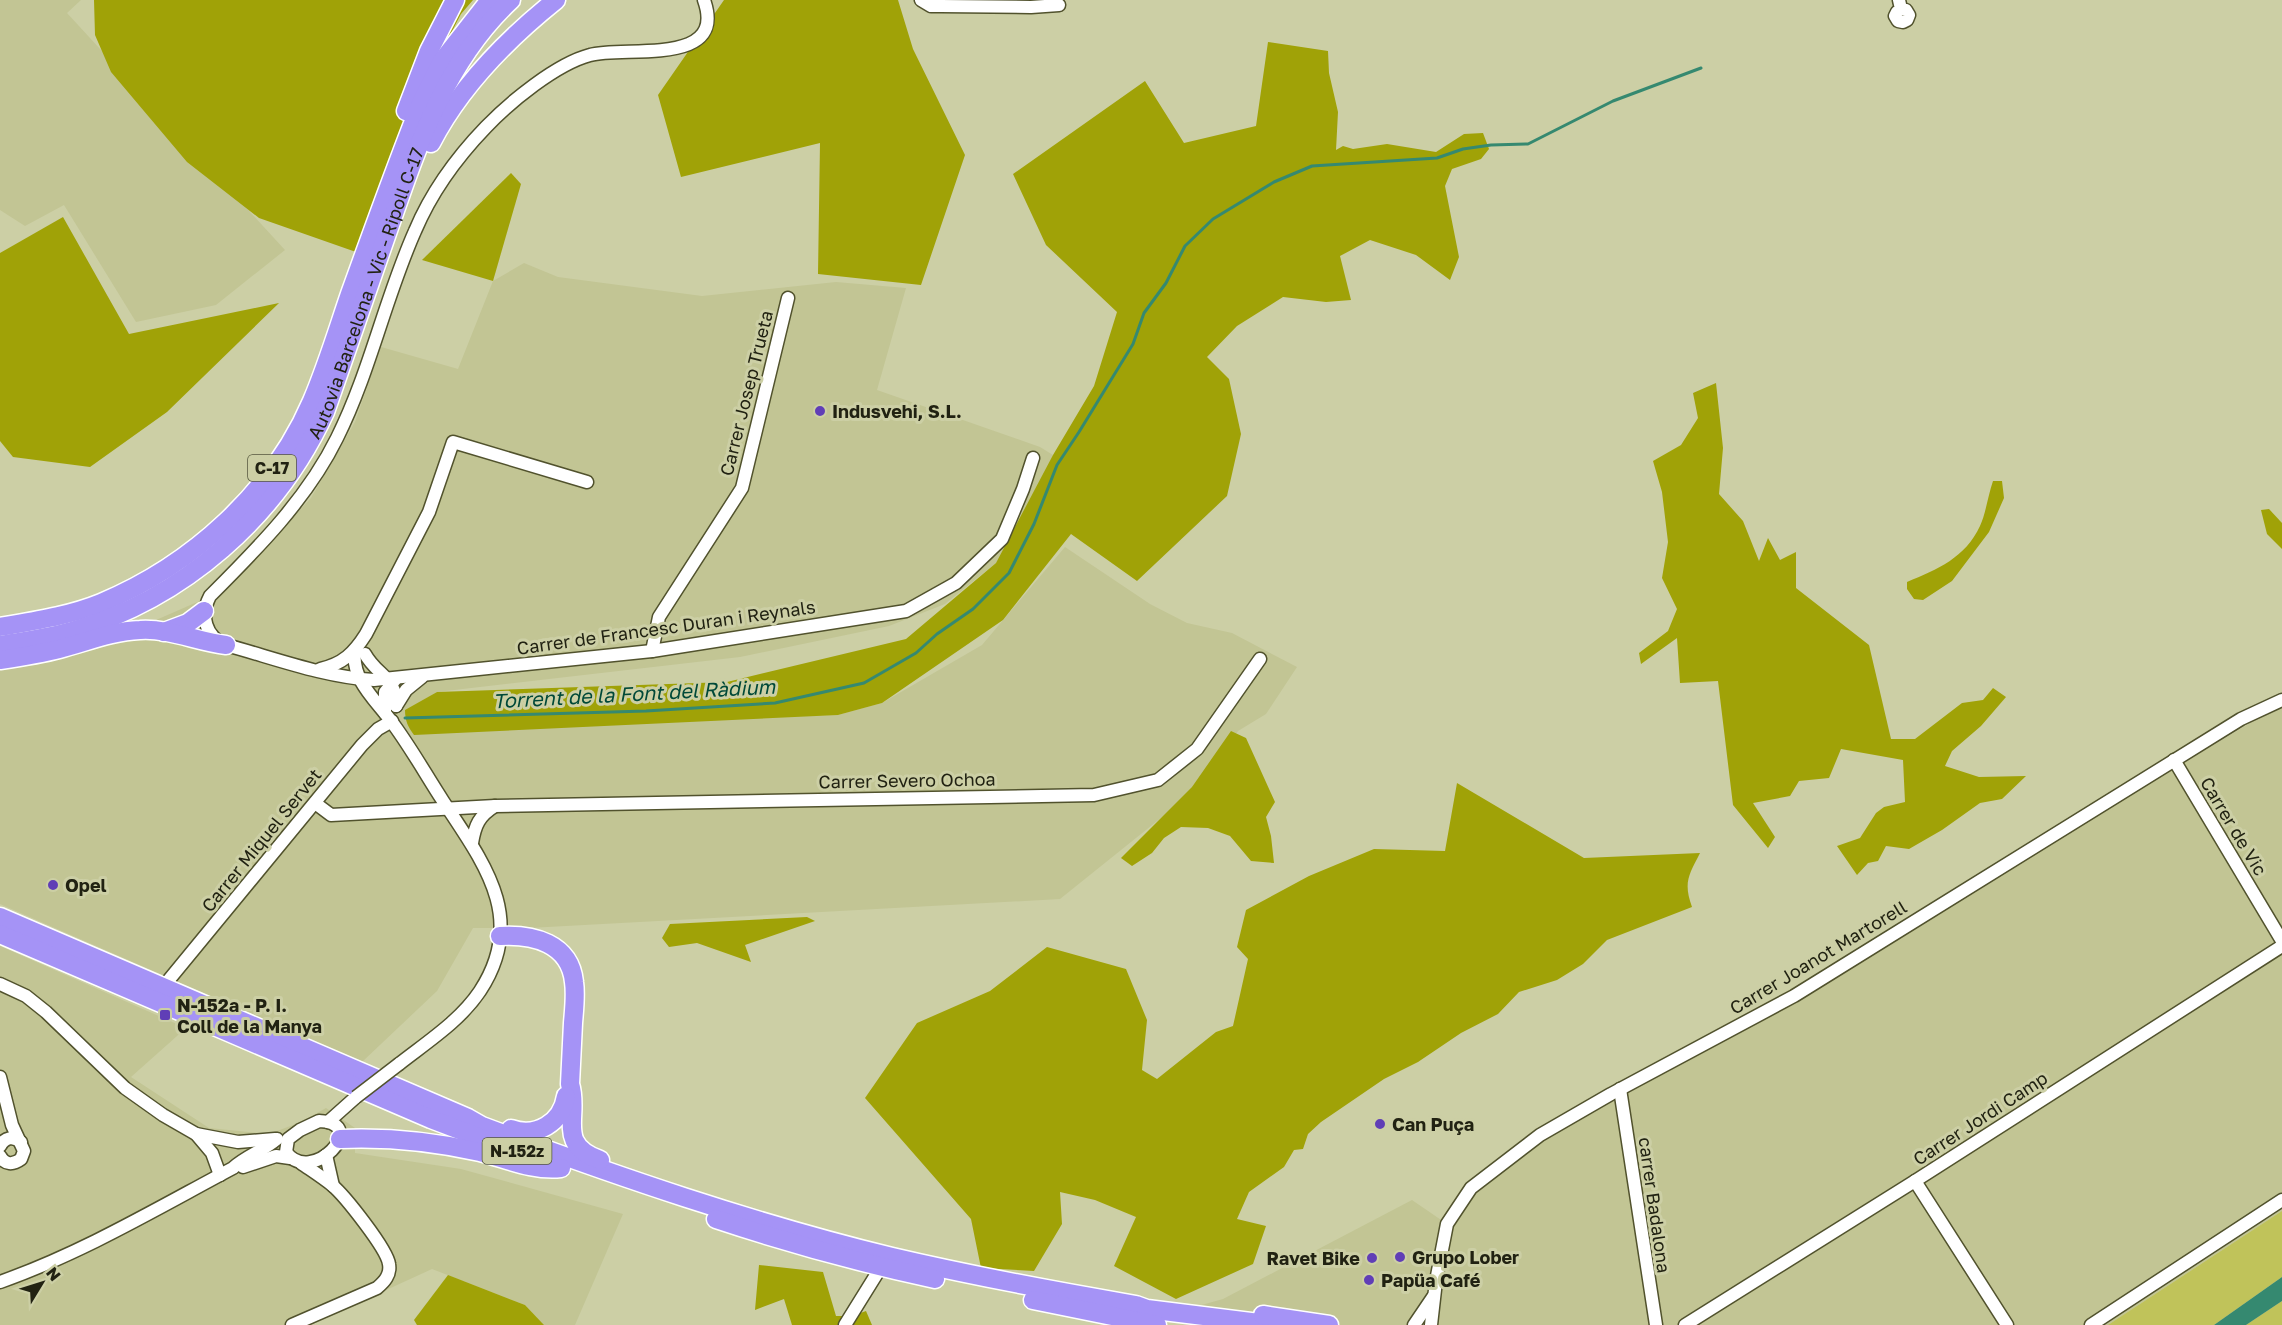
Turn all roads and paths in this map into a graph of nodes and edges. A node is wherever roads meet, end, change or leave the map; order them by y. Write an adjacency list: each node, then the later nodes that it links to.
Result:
1 (455, 0): 8 (highway)
2 (490, 0): 8 (highway, Autovia Barcelona - Vic - Ripoll C-17 / C-17)
3 (511, 0): 10 (highway, Autovia Barcelona - Vic - Ripoll C-17 / C-17)
4 (556, 0): 10 (highway)
5 (704, 0): 13 (street)
6 (921, 0): 7 (street)
7 (1059, 5)
8 (396, 168): 14 (highway, Autovia Barcelona - Vic - Ripoll C-17 / C-17)
9 (788, 298): 18 (street, Carrer Josep Trueta)
10 (351, 339): 16 (highway, Autovia Barcelona - Vic - Ripoll C-17 / C-17)
11 (1033, 458): 18 (street, Carrer de Francesc Duran i Reynals)
12 (587, 482): 19 (street)
13 (204, 611): 15 (highway); 17 (street)
14 (0, 627)
15 (164, 632): 17 (highway); 21 (highway)
16 (0, 645)
17 (226, 645): 22 (street, Carrer de Francesc Duran i Reynals)
18 (652, 651): 23 (street, Carrer de Francesc Duran i Reynals)
19 (360, 653): 22 (street); 24 (street); 25 (street)
20 (1260, 659): 30 (street, Carrer Severo Ochoa)
21 (0, 660)
22 (316, 670): 24 (street, Carrer de Francesc Duran i Reynals)
23 (424, 675): 25 (street, Carrer de Francesc Duran i Reynals); 27 (street, Carrer Miquel Servet)
24 (359, 679): 25 (street, Carrer de Francesc Duran i Reynals); 27 (street)
25 (392, 680): 27 (street)
26 (2282, 700): 28 (street, Carrer Joanot Martorell)
27 (391, 714): 29 (street, Carrer Miquel Servet); 31 (street)
28 (2174, 760): 36 (street, Carrer de Vic); 42 (street, Carrer Joanot Martorell)
29 (315, 803): 31 (street, Carrer Severo Ochoa); 39 (street, Carrer Miquel Servet)
30 (495, 806): 31 (street, Carrer Severo Ochoa); 32 (street)
31 (448, 809): 32 (street)
32 (472, 843): 35 (street)
33 (0, 918): 39 (highway, N-152z)
34 (0, 934): 55 (highway, N-152z)
35 (500, 936): 41 (highway); 44 (street, bridge)
36 (2282, 941)
37 (2282, 946): 57 (street, Carrer Jordi Camp)
38 (0, 984): 46 (street)
39 (163, 987): 43 (highway, N-152z)
40 (0, 1077): 45 (street)
41 (570, 1083): 43 (highway); 59 (highway)
42 (1620, 1089): 63 (street, Carrer Joanot Martorell); 75 (street, carrer Badalona)
43 (468, 1118): 59 (highway, N-152z)
44 (328, 1122): 47 (street); 48 (street)
45 (12, 1125): 49 (street); 50 (street)
46 (196, 1134): 47 (street); 56 (street)
47 (282, 1139): 53 (street); 54 (street)
48 (340, 1139): 51 (street); 55 (highway)
49 (21, 1142): 50 (street); 52 (street)
50 (2, 1143)
51 (326, 1155): 53 (street); 58 (street)
52 (0, 1156)
53 (296, 1160): 54 (street); 58 (street)
54 (233, 1168): 56 (street)
55 (561, 1168): 61 (highway, N-152z)
56 (220, 1175): 62 (street)
57 (1915, 1181): 66 (street, Carrer Jordi Camp); 76 (street)
58 (333, 1186): 68 (street)
59 (659, 1188): 65 (highway, N-152z)
60 (2282, 1200): 77 (street)
61 (880, 1267): 64 (highway, N-152z); 69 (street)
62 (0, 1282)
63 (1436, 1294): 73 (street); 74 (street, Carrer Joanot Martorell)
64 (1055, 1304): 70 (highway, N-152z); 71 (highway)
65 (1136, 1305): 67 (highway); 72 (highway, N-152z)
66 (1691, 1323)
67 (1267, 1324)
68 (292, 1325)
69 (845, 1325)
70 (1157, 1325)
71 (1203, 1325)
72 (1329, 1325)
73 (1414, 1325)
74 (1431, 1325)
75 (1656, 1325)
76 (2007, 1325)
77 (2091, 1325)

